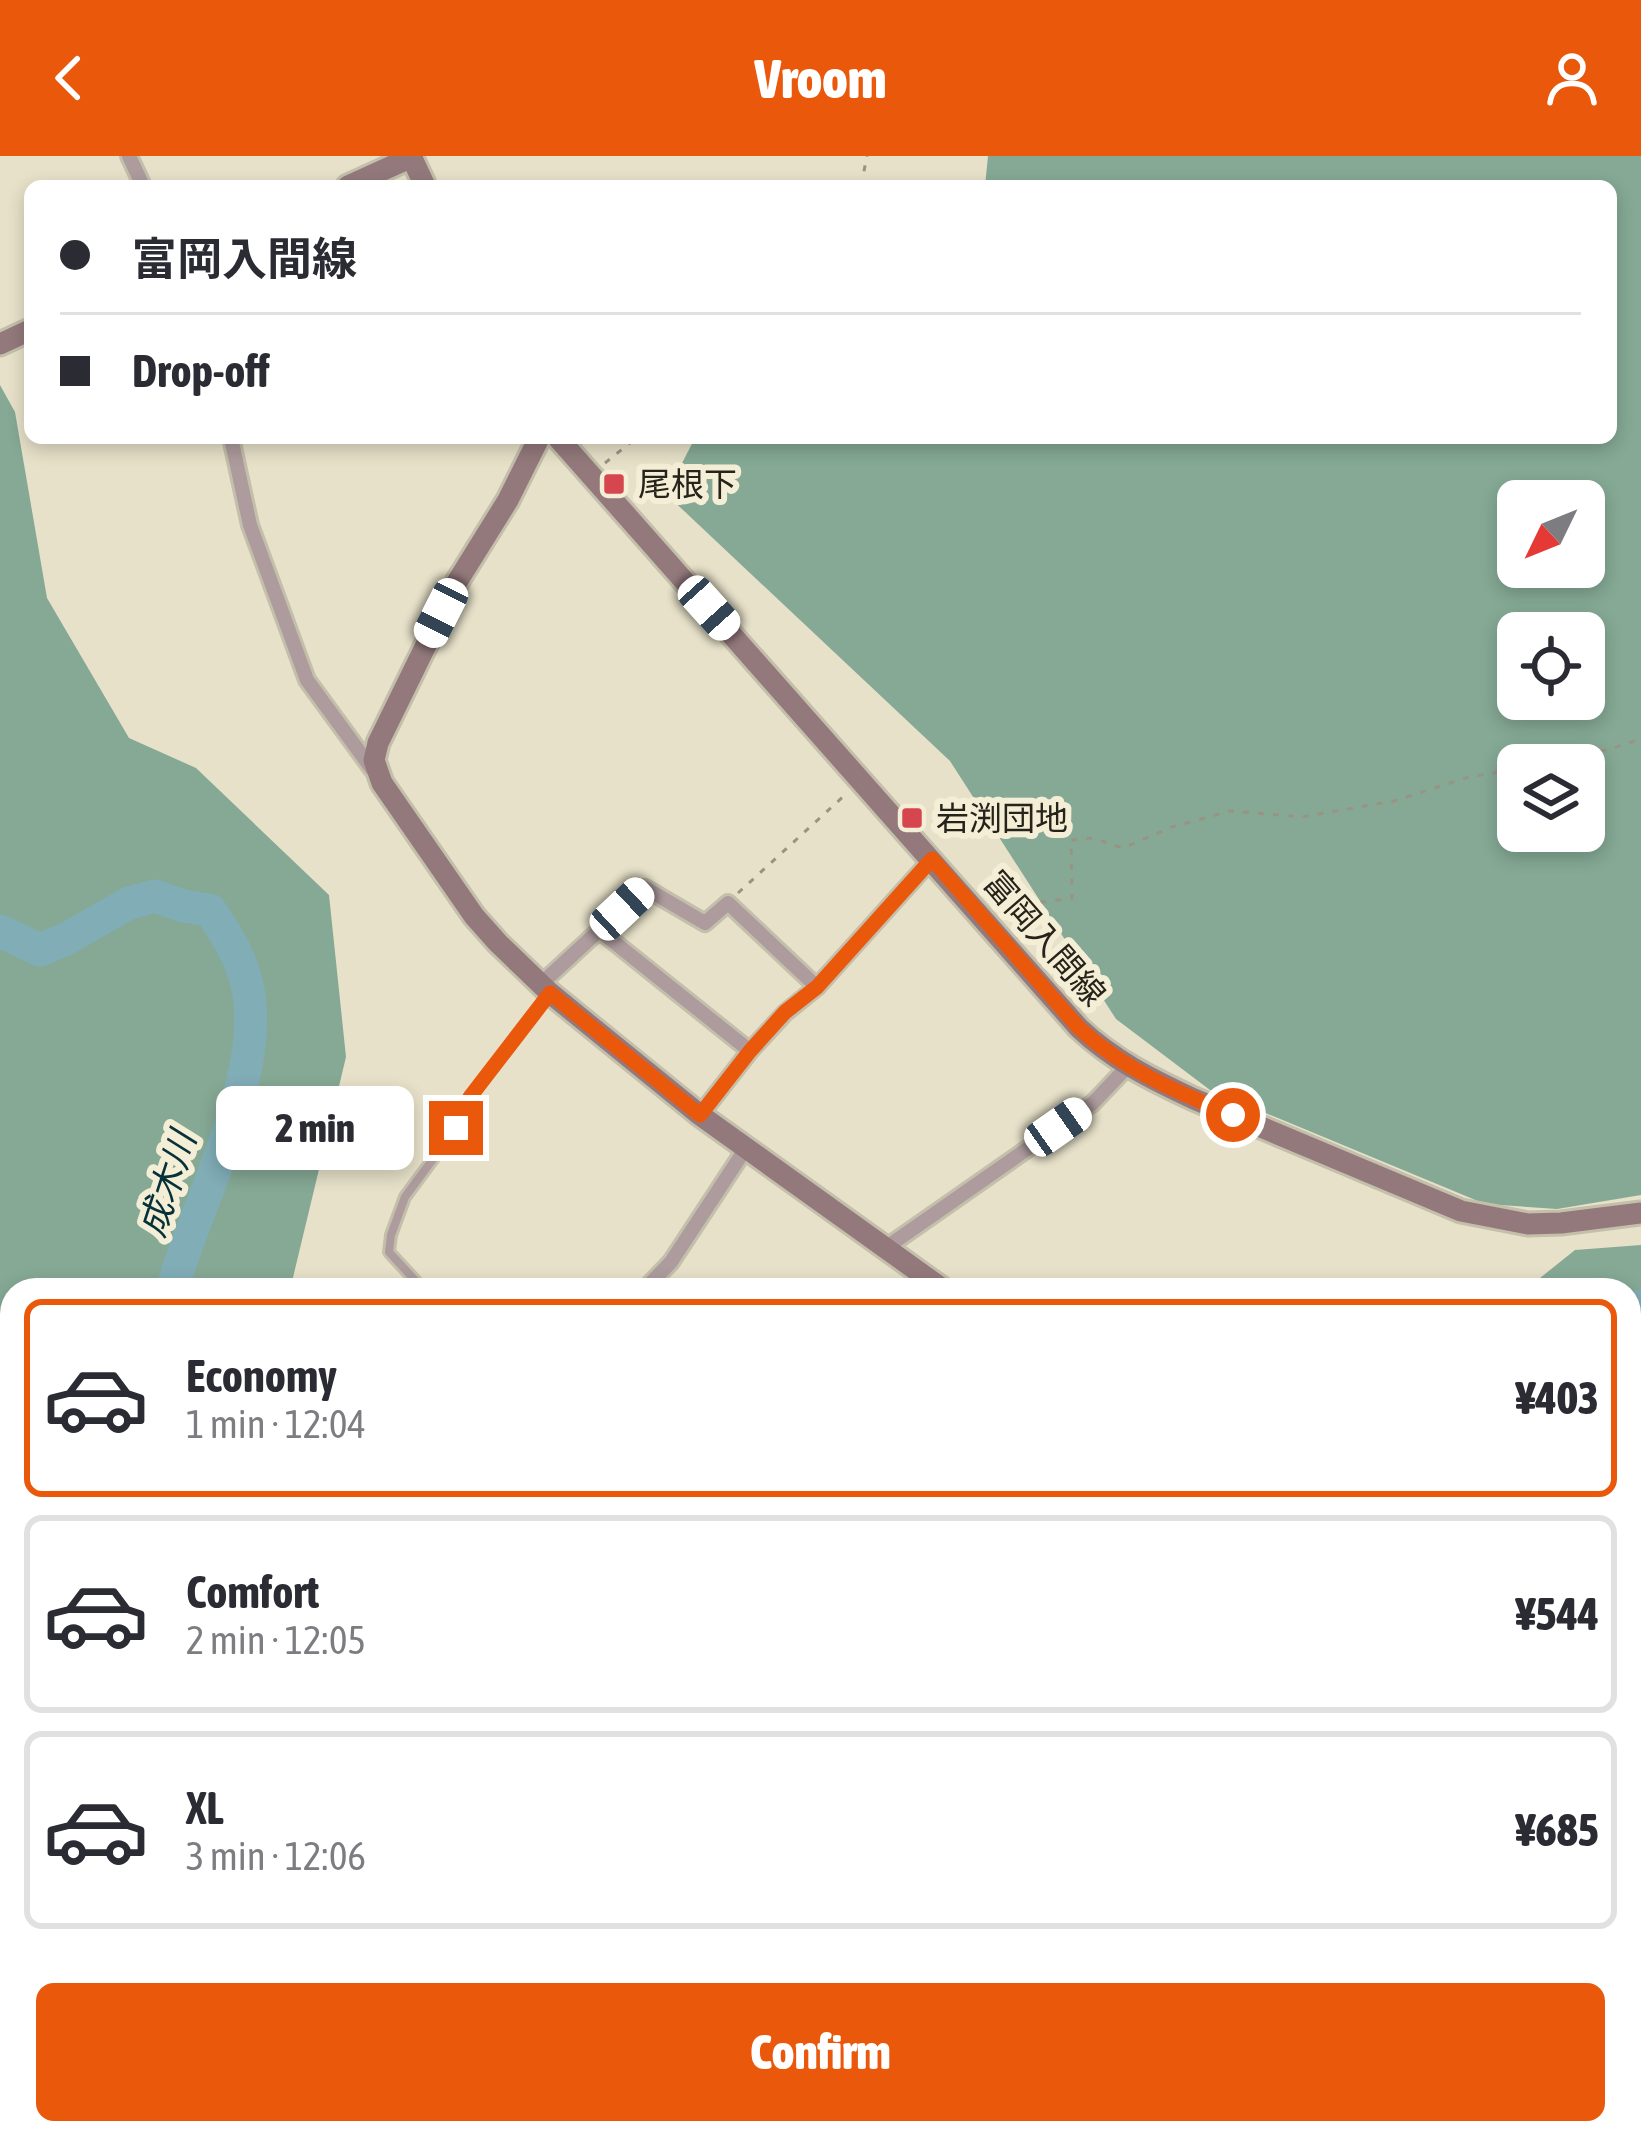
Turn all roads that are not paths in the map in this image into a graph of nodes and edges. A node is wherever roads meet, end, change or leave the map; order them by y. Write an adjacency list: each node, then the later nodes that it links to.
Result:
1 (411, 157): 2 (main road)
2 (361, 180)
3 (232, 444): 6 (street)
4 (536, 444): 6 (main road)
5 (563, 444): 7 (main road, 富岡入間線)
6 (382, 783): 10 (main road)
7 (932, 859): 9 (street); 12 (main road, 富岡入間線)
8 (599, 930): 9 (street); 10 (street); 11 (street)
9 (817, 987): 11 (street)
10 (546, 988): 13 (main road); 17 (lane)
11 (750, 1051): 13 (street)
12 (1128, 1066): 15 (main road, 富岡入間線); 16 (street)
13 (700, 1115): 14 (main road)
14 (746, 1148): 16 (main road); 18 (street)
15 (1641, 1213)
16 (887, 1247): 19 (main road)
17 (413, 1278)
18 (655, 1278)
19 (928, 1278)

